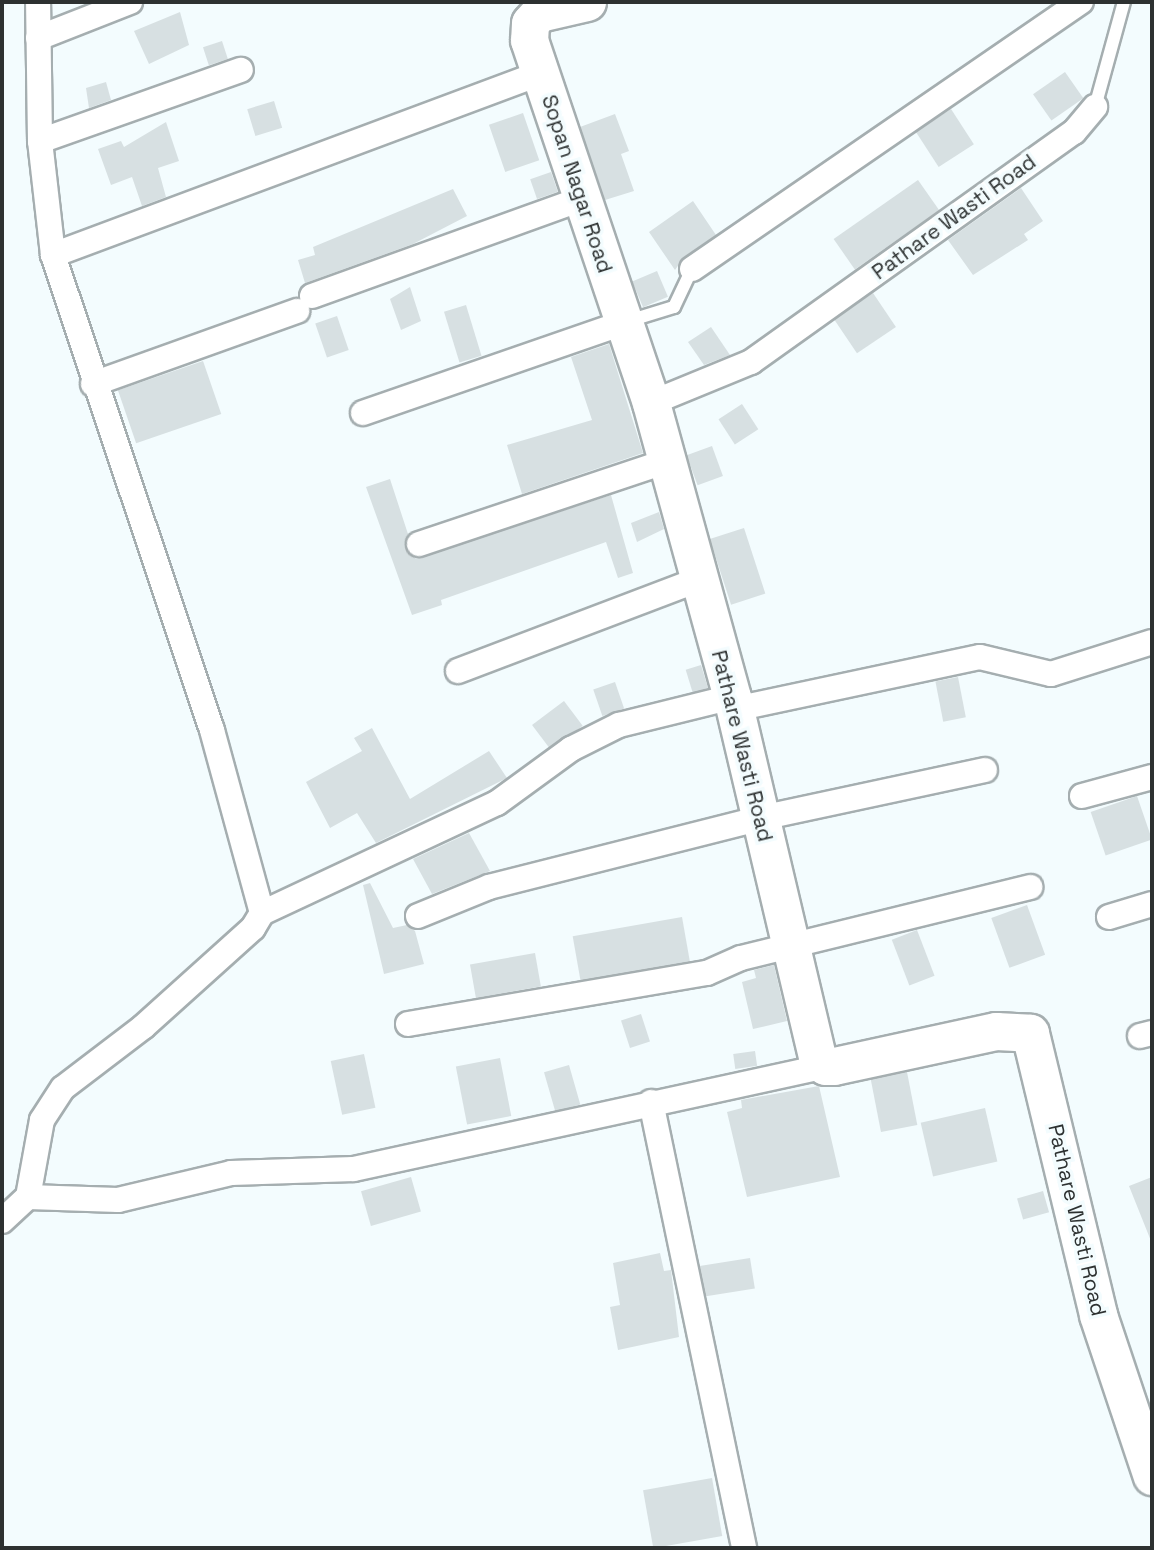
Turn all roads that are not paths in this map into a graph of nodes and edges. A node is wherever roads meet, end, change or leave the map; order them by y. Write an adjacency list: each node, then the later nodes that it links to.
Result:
1 (38, 2): 6 (street)
2 (130, 2): 6 (street)
3 (587, 2): 8 (street, Sopan Nagar Road)
4 (1081, 2): 13 (street)
5 (1124, 2): 9 (lane, Pathare Wasti Road)
6 (38, 38): 10 (street)
7 (241, 70): 10 (street)
8 (541, 73): 11 (street, Sopan Nagar Road); 12 (street)
9 (1095, 107): 16 (street, Pathare Wasti Road)
10 (40, 141): 12 (street)
11 (582, 199): 14 (street, Sopan Nagar Road); 15 (street)
12 (53, 255): 15 (street)
13 (692, 269): 14 (lane)
14 (623, 323): 16 (street, Sopan Nagar Road); 17 (street)
15 (93, 384): 30 (street)
16 (651, 403): 18 (street, Pathare Wasti Road)
17 (363, 413)
18 (664, 462): 19 (street); 20 (street, Pathare Wasti Road)
19 (419, 544)
20 (698, 580): 22 (street); 23 (street, Pathare Wasti Road)
21 (1152, 642): 23 (street)
22 (458, 671)
23 (733, 703): 27 (street, Pathare Wasti Road); 30 (street)
24 (985, 770): 27 (street)
25 (1152, 777): 26 (street)
26 (1082, 796)
27 (761, 818): 31 (street); 33 (street, Pathare Wasti Road)
28 (1030, 887): 33 (street)
29 (1152, 904): 32 (street)
30 (262, 912): 37 (street)
31 (418, 916)
32 (1109, 918)
33 (793, 948): 34 (street); 35 (street, Pathare Wasti Road)
34 (408, 1024)
35 (825, 1066): 36 (street); 39 (street, Pathare Wasti Road)
36 (651, 1102): 37 (street); 40 (street)
37 (28, 1197): 38 (street)
38 (2, 1221)
39 (1152, 1476)
40 (744, 1548)

